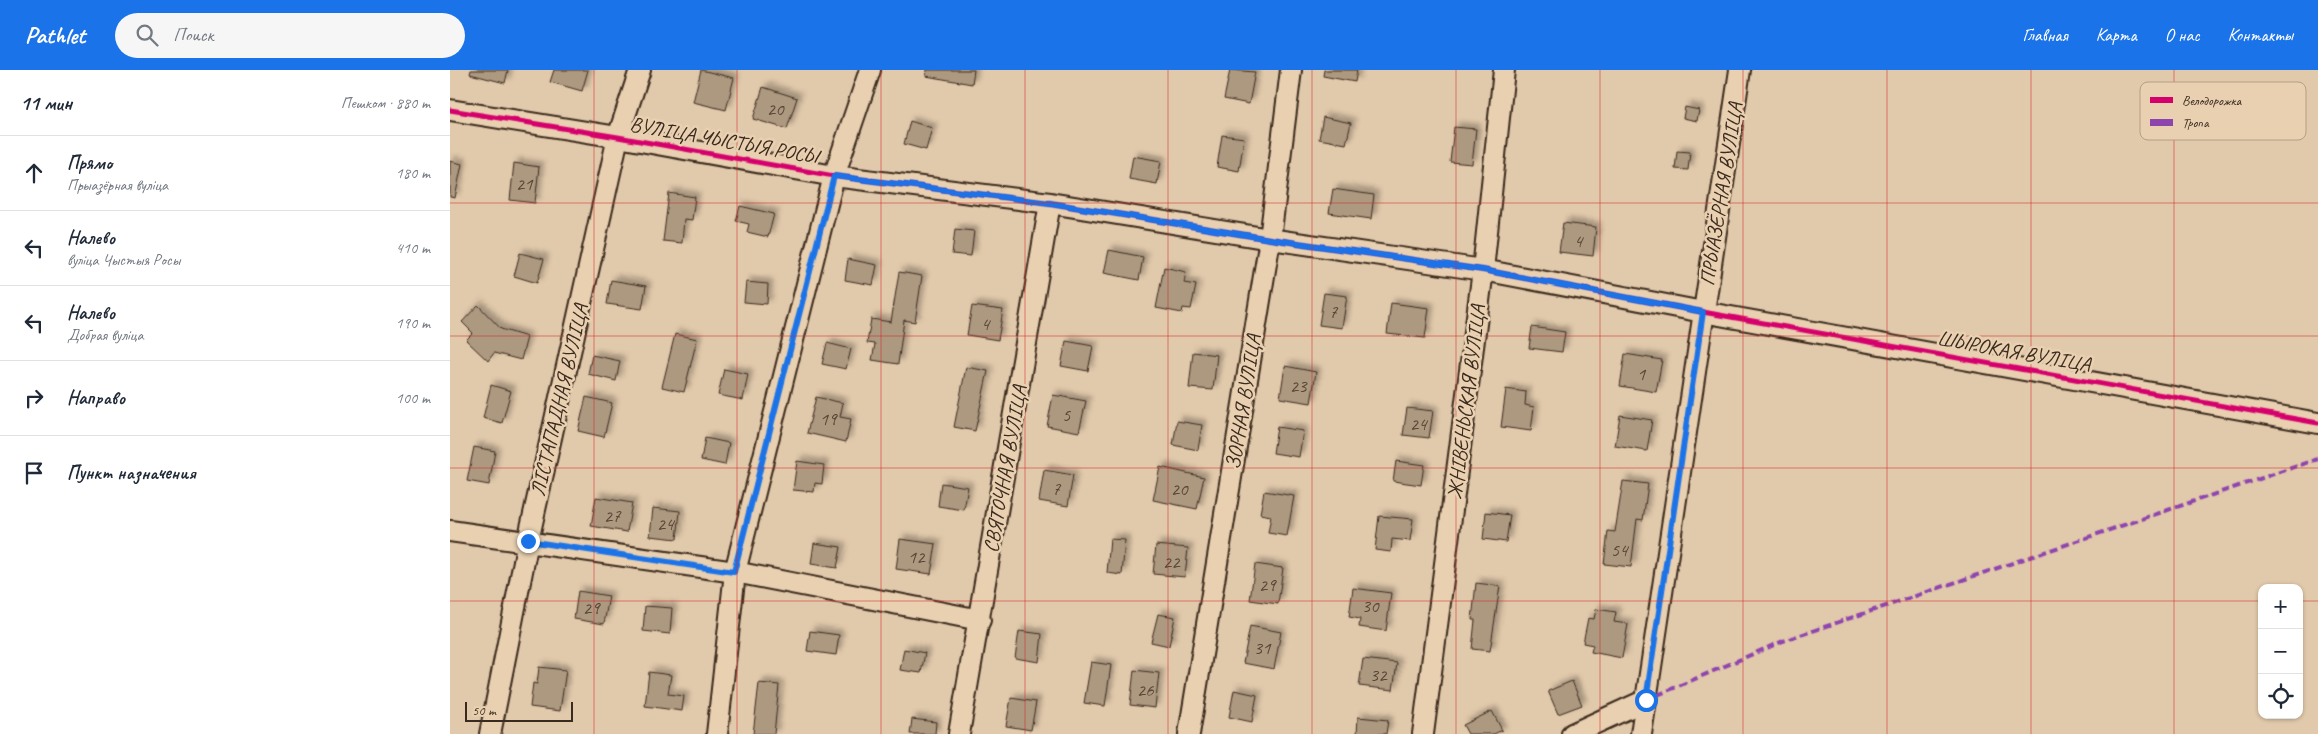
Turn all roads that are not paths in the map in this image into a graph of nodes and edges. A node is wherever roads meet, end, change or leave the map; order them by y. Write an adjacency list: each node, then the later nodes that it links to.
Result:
1 (640, 70): 7 (street, ЛІСТАПАДНАЯ ВУЛІЦА)
2 (870, 70): 8 (street)
3 (1291, 70): 10 (street, ЗОРНАЯ ВУЛІЦА)
4 (1504, 70): 11 (street, ЖНІВЕНЬСКАЯ ВУЛІЦА)
5 (1740, 70): 12 (street, ПРЫАЗЁРНАЯ ВУЛІЦА)
6 (450, 110): 7 (street, ВУЛІЦА ЧЫСТЫЯ РОСЫ)
7 (618, 137): 8 (street, ВУЛІЦА ЧЫСТЫЯ РОСЫ); 15 (street, ЛІСТАПАДНАЯ ВУЛІЦА)
8 (834, 176): 9 (street, ВУЛІЦА ЧЫСТЫЯ РОСЫ); 16 (street)
9 (1050, 203): 10 (street, ВУЛІЦА ЧЫСТЫЯ РОСЫ); 17 (street, СВЯТОЧНАЯ ВУЛІЦА)
10 (1270, 239): 11 (street, ВУЛІЦА ЧЫСТЫЯ РОСЫ); 22 (street, ЗОРНАЯ ВУЛІЦА)
11 (1483, 270): 12 (street, ВУЛІЦА ЧЫСТЫЯ РОСЫ); 23 (street, ЖНІВЕНЬСКАЯ ВУЛІЦА)
12 (1703, 312): 13 (street, ШЫРОКАЯ ВУЛІЦА); 18 (street, ПРЫАЗЁРНАЯ ВУЛІЦА)
13 (2318, 423)
14 (450, 531): 15 (street)
15 (528, 541): 16 (street); 19 (street, ЛІСТАПАДНАЯ ВУЛІЦА)
16 (734, 572): 17 (street); 20 (street)
17 (980, 620): 21 (street, СВЯТОЧНАЯ ВУЛІЦА)
18 (1646, 700): 24 (street); 25 (street, ПРЫАЗЁРНАЯ ВУЛІЦА)
19 (490, 734)
20 (716, 734)
21 (959, 734)
22 (1189, 734)
23 (1423, 734)
24 (1572, 734)
25 (1641, 734)

